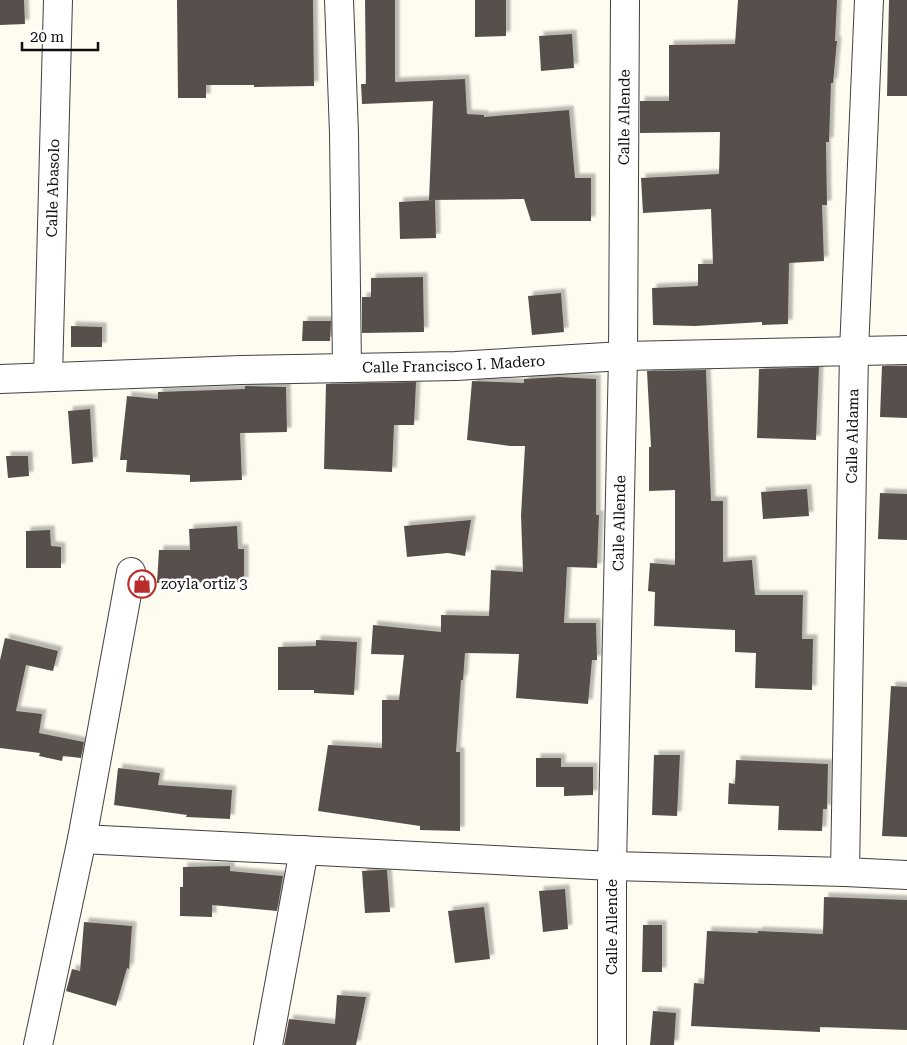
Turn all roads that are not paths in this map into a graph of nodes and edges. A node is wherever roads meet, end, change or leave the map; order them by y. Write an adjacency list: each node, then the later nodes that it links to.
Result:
1 (58, 0): 9 (street, Calle Abasolo)
2 (340, 0): 8 (street)
3 (625, 0): 7 (street, Calle Allende)
4 (869, 0): 6 (street, Calle Aldama)
5 (907, 350): 6 (street, Calle Francisco I. Madero)
6 (854, 351): 7 (street, Calle Francisco I. Madero); 15 (street, Calle Aldama)
7 (623, 356): 8 (street, Calle Francisco I. Madero); 14 (street, Calle Allende)
8 (347, 368): 9 (street, Calle Francisco I. Madero)
9 (48, 378): 10 (street, Calle Francisco I. Madero)
10 (0, 379)
11 (131, 572): 12 (street)
12 (82, 839): 13 (street); 17 (street)
13 (304, 850): 14 (street); 18 (street)
14 (612, 866): 15 (street); 19 (street, Calle Allende)
15 (845, 872): 16 (street)
16 (907, 876)
17 (38, 1045)
18 (268, 1045)
19 (612, 1045)

